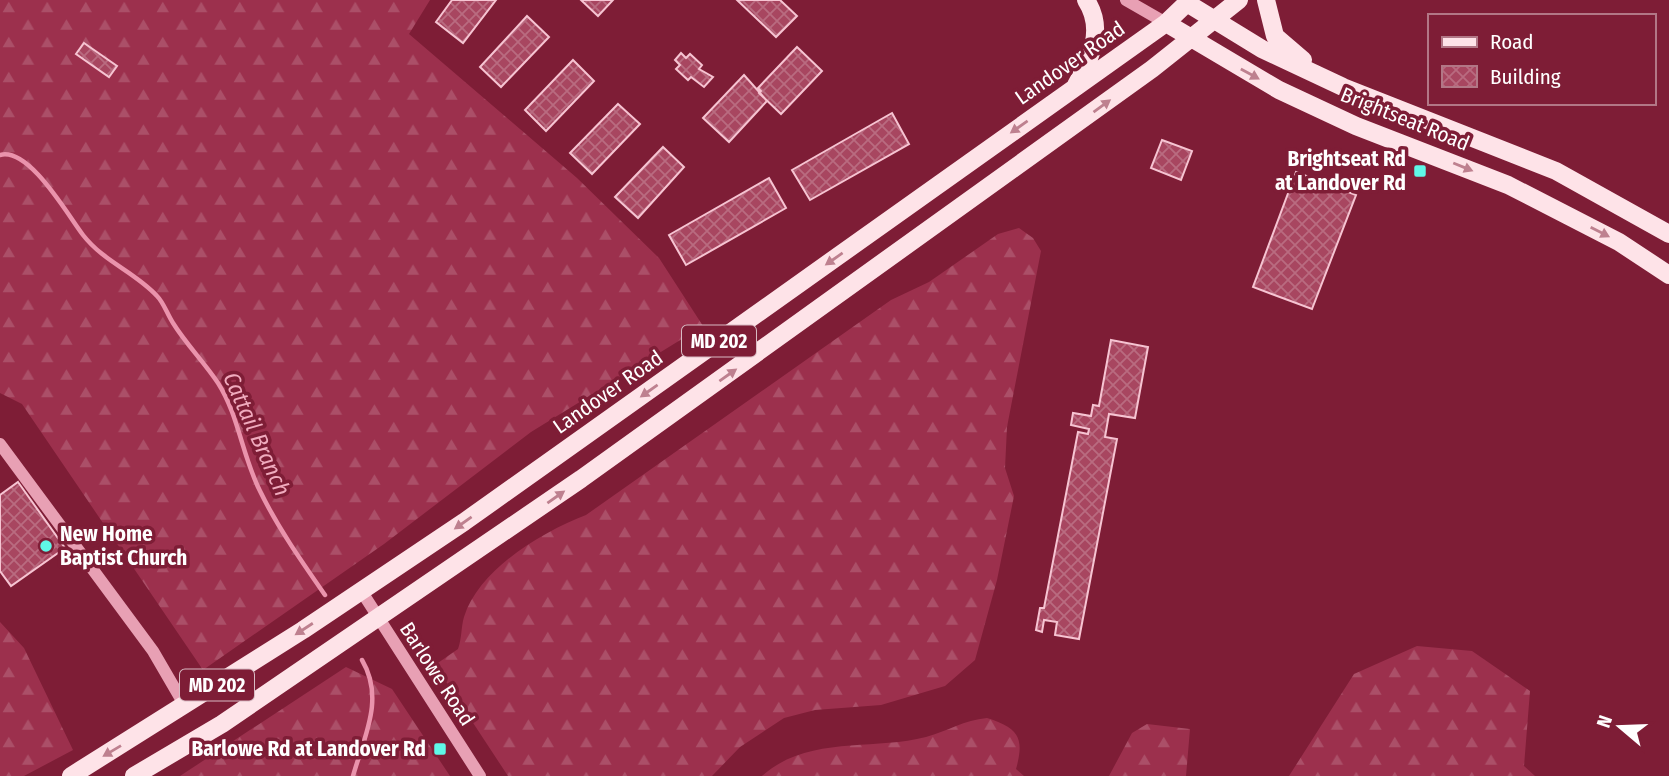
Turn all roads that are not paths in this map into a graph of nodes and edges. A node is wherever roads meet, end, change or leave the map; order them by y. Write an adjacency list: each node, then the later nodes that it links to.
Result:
1 (1086, 0): 10 (main road)
2 (1126, 0): 7 (street, Brightseat Road)
3 (1239, 0): 6 (main road, MD 202)
4 (1266, 0): 9 (main road)
5 (1187, 1): 6 (main road, Brightseat Road); 7 (main road, Landover Road / MD 202)
6 (1216, 20): 8 (main road, MD 202); 9 (main road, Brightseat Road)
7 (1166, 23): 8 (main road, Brightseat Road); 10 (main road, Landover Road / MD 202)
8 (1192, 39): 12 (main road, Brightseat Road, one-way to 12); 15 (main road, MD 202, one-way to 8)
9 (1343, 87): 11 (main road, Brightseat Road)
10 (1075, 88): 14 (main road, Landover Road / MD 202, one-way to 14)
11 (1669, 234)
12 (1669, 275)
13 (0, 444): 16 (street)
14 (362, 592): 15 (street, Barlowe Road); 16 (main road, Landover Road / MD 202, one-way to 16)
15 (379, 619): 18 (main road, MD 202); 19 (street, Barlowe Road)
16 (185, 706): 17 (main road, Landover Road / MD 202, one-way to 17)
17 (71, 776)
18 (135, 776)
19 (480, 776)

